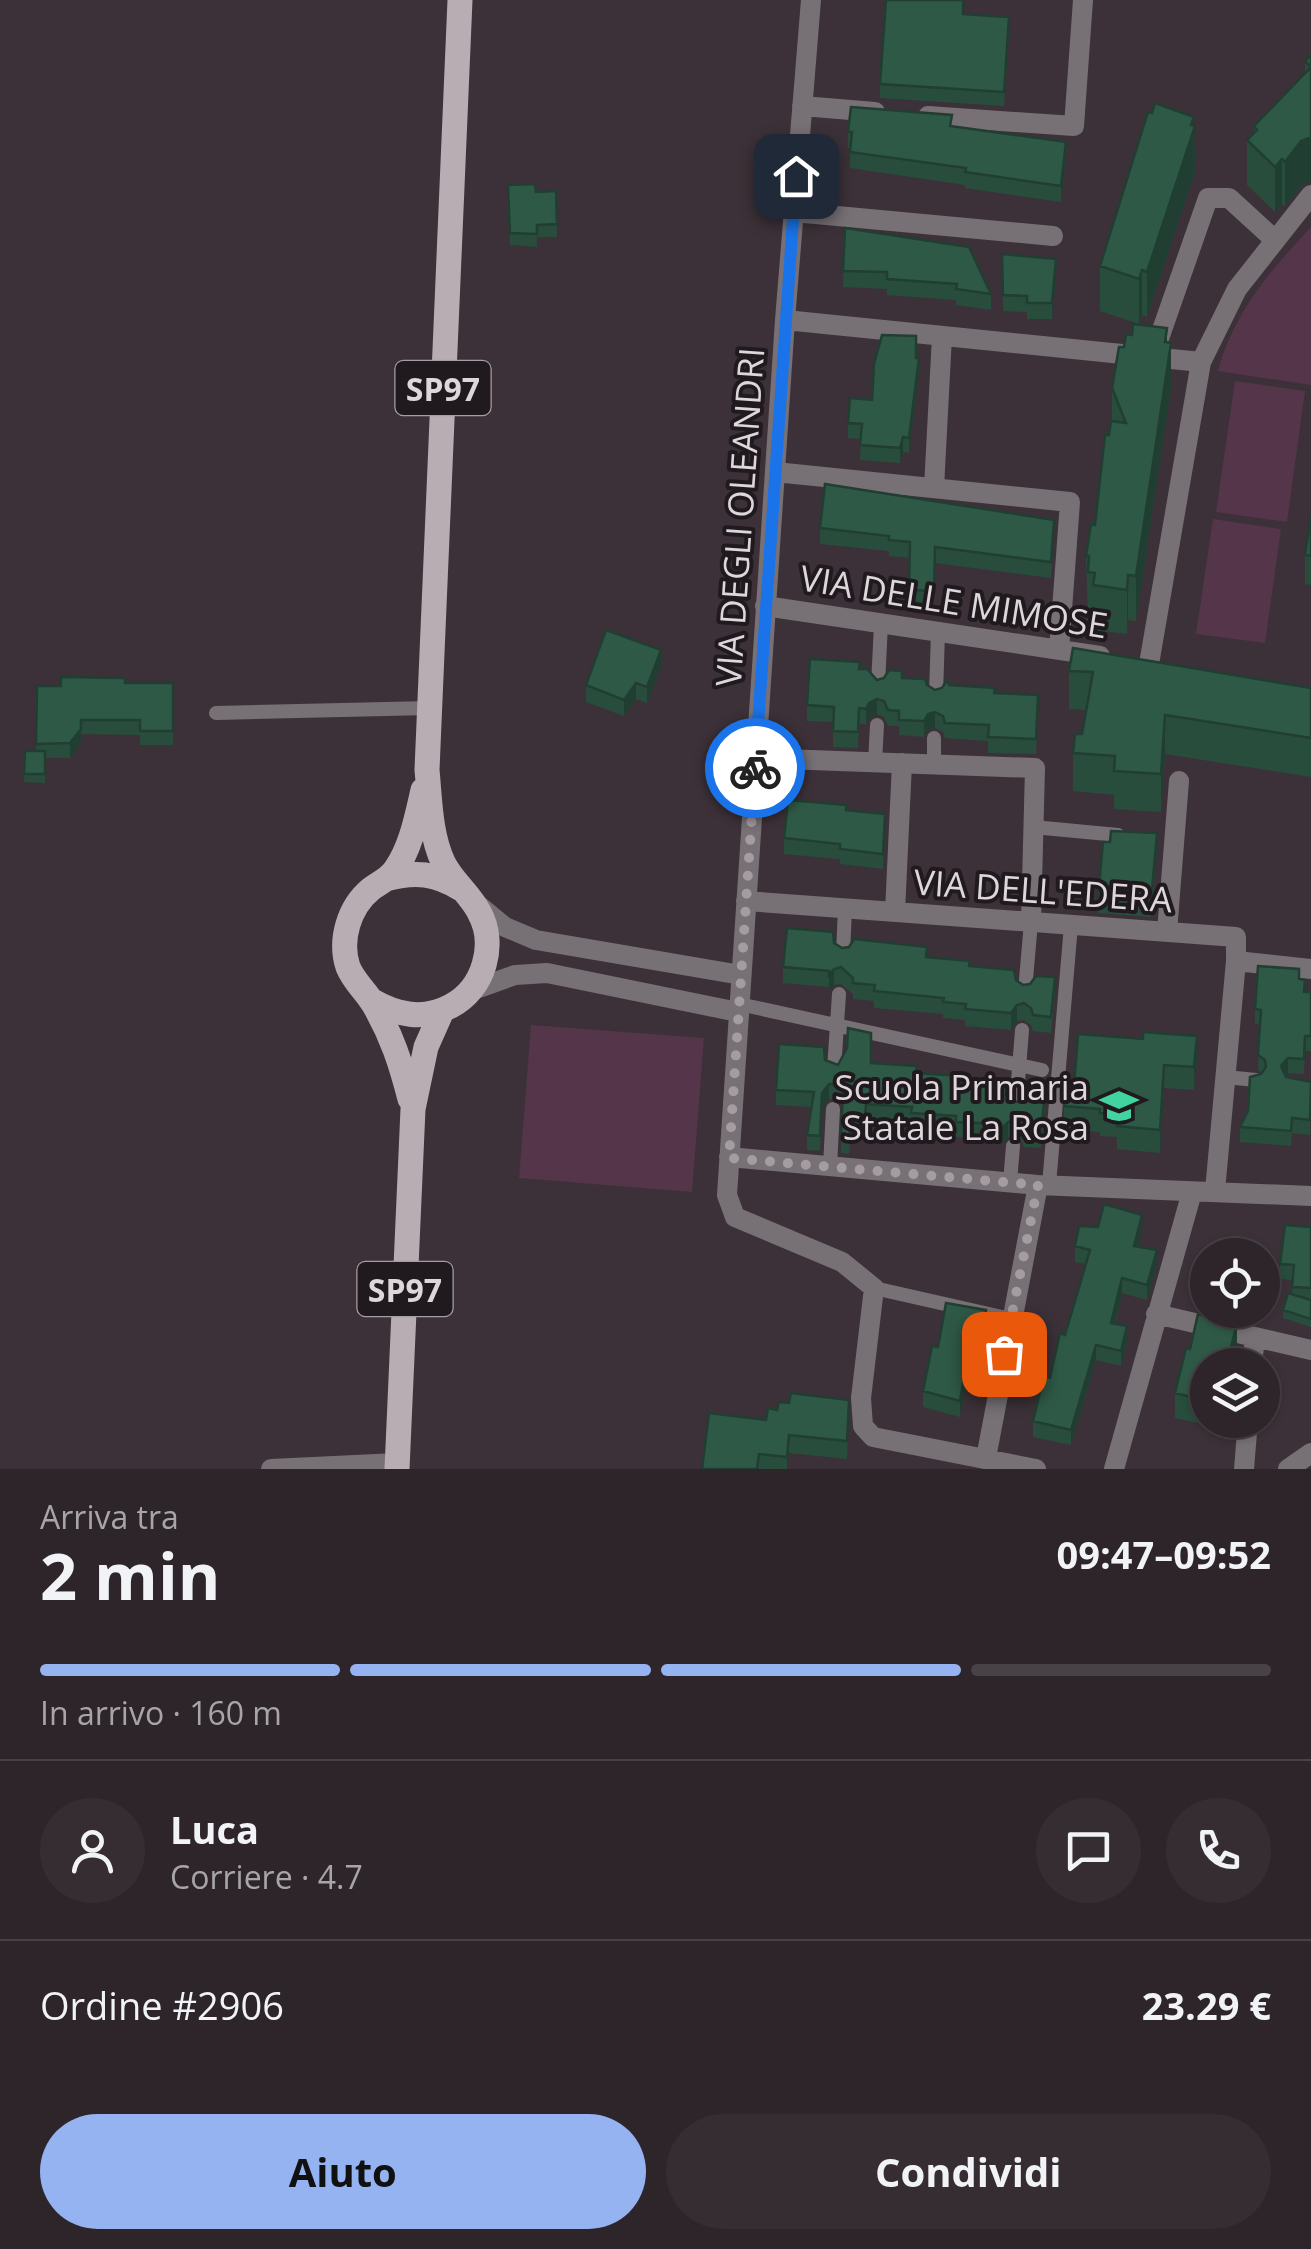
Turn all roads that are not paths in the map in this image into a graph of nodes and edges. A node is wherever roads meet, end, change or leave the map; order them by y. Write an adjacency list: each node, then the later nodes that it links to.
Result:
1 (460, 0): 21 (main road, SP97)
2 (811, 0): 4 (street, VIA DEGLI OLEANDRI)
3 (1083, 0): 4 (street)
4 (802, 106): 6 (street, VIA DEGLI OLEANDRI)
5 (1311, 195): 8 (street)
6 (794, 212): 7 (street); 9 (street, VIA DEGLI OLEANDRI)
7 (1053, 236)
8 (1275, 240): 11 (street); 12 (street)
9 (785, 320): 10 (street); 13 (street, VIA DEGLI OLEANDRI)
10 (942, 336): 11 (street); 14 (street)
11 (1152, 357): 12 (street)
12 (1201, 362): 18 (street, VIA DELLE MIMOSE)
13 (775, 472): 14 (street); 15 (street, VIA DEGLI OLEANDRI)
14 (934, 488): 18 (street)
15 (766, 606): 16 (street, VIA DELLE MIMOSE); 25 (street, VIA DEGLI OLEANDRI)
16 (881, 624): 17 (street, VIA DELLE MIMOSE); 19 (lane)
17 (938, 632): 18 (street, VIA DELLE MIMOSE); 20 (lane)
18 (1059, 650)
19 (878, 686)
20 (936, 695)
21 (430, 708): 22 (lane); 29 (main road, SP97)
22 (216, 713)
23 (877, 725): 26 (lane)
24 (934, 738): 28 (lane)
25 (756, 758): 26 (street); 35 (street, VIA DEGLI OLEANDRI)
26 (875, 763): 27 (street)
27 (902, 764): 28 (street); 37 (street)
28 (934, 764): 31 (street)
29 (427, 770): 33 (main road, SP97); 34 (main road, SP97)
30 (1179, 781): 40 (street)
31 (1033, 827): 32 (lane); 38 (street)
32 (1118, 835)
33 (386, 879): 34 (main road); 48 (main road)
34 (466, 894): 44 (street); 45 (main road)
35 (746, 901): 36 (street, VIA DELL'EDERA); 44 (street, VIA DEGLI OLEANDRI)
36 (846, 908): 37 (street, VIA DELL'EDERA); 41 (lane)
37 (896, 912): 38 (street, VIA DELL'EDERA)
38 (1031, 922): 39 (street, VIA DELL'EDERA); 46 (lane)
39 (1071, 925): 40 (street, VIA DELL'EDERA); 65 (lane)
40 (1167, 932): 42 (street, VIA DELL'EDERA)
41 (843, 954)
42 (1236, 961): 43 (street); 56 (street)
43 (1311, 968)
44 (741, 975): 49 (street, VIA DEGLI OLEANDRI)
45 (470, 991): 49 (street); 50 (main road)
46 (1025, 991)
47 (840, 994): 51 (lane)
48 (371, 1000): 50 (main road); 60 (main road, SP97)
49 (739, 1008): 51 (lane); 62 (street, VIA DEGLI OLEANDRI)
50 (442, 1011): 60 (main road, SP97)
51 (836, 1025): 53 (lane); 54 (lane)
52 (1022, 1030): 53 (lane)
53 (1019, 1065): 55 (lane); 58 (lane)
54 (834, 1070)
55 (1042, 1070)
56 (1226, 1077): 57 (lane); 66 (street)
57 (1256, 1080)
58 (1016, 1107)
59 (832, 1108): 63 (lane)
60 (412, 1109): 77 (main road, SP97)
61 (1013, 1146): 64 (lane)
62 (729, 1158): 63 (street); 69 (street, VIA DEGLI OLEANDRI)
63 (830, 1166): 64 (street)
64 (1010, 1182): 65 (street)
65 (1044, 1185): 67 (street); 71 (street)
66 (1216, 1190): 67 (street); 68 (street)
67 (1192, 1192): 70 (street)
68 (1311, 1196)
69 (874, 1288): 71 (lane); 76 (street)
70 (1156, 1314): 72 (street); 80 (street)
71 (1011, 1320): 76 (street)
72 (1254, 1337): 73 (street); 74 (street)
73 (1253, 1348)
74 (1311, 1350)
75 (1247, 1438): 81 (street)
76 (986, 1458): 79 (street)
77 (397, 1466): 78 (street)
78 (271, 1469)
79 (1036, 1469)
80 (1114, 1469)
81 (1244, 1469)

